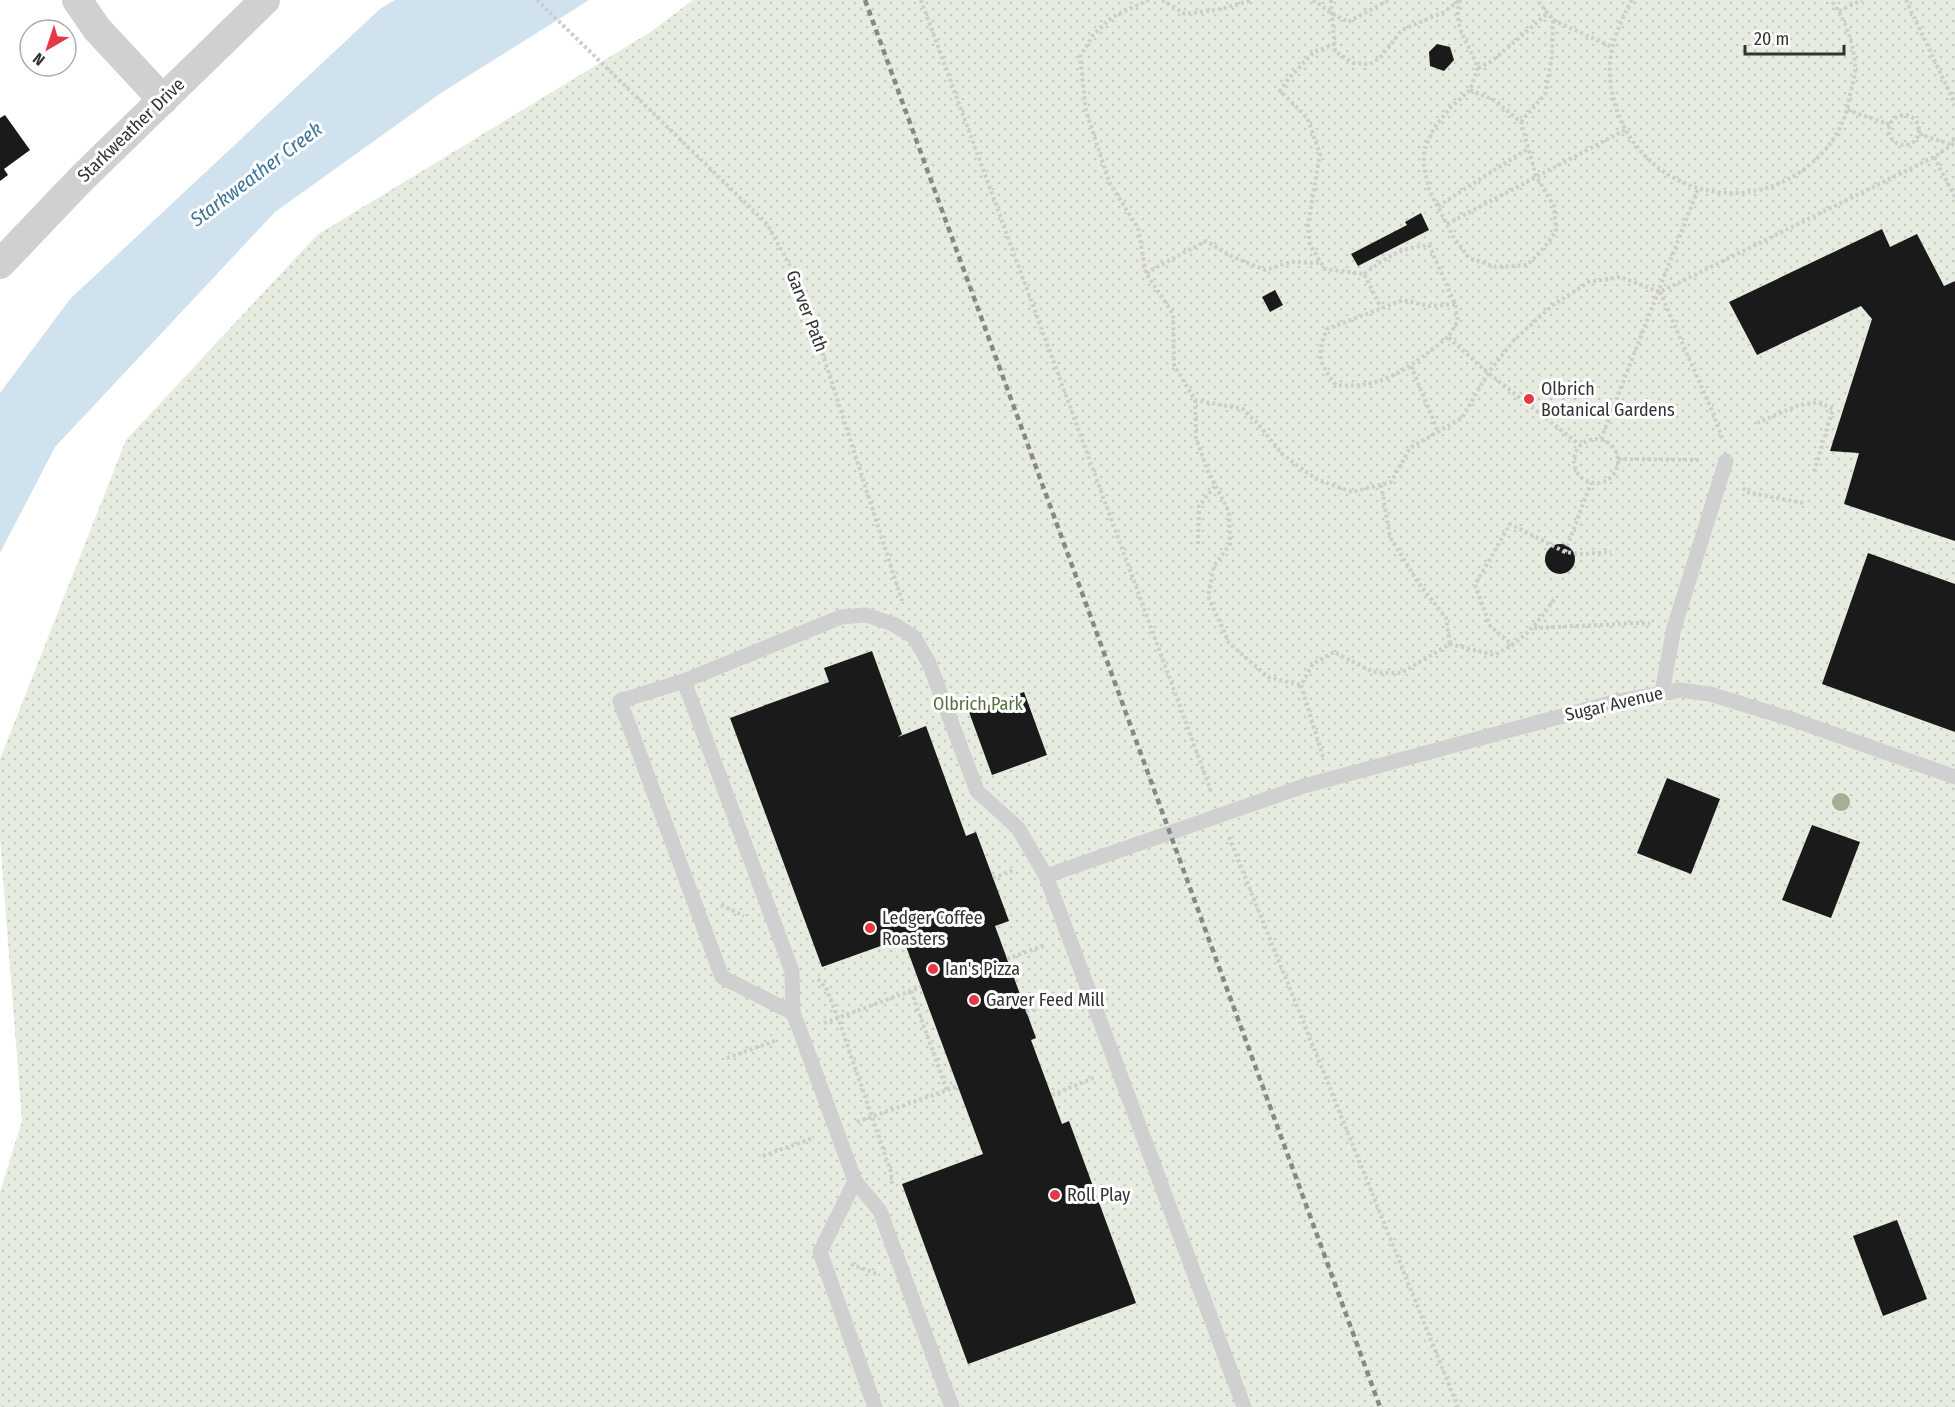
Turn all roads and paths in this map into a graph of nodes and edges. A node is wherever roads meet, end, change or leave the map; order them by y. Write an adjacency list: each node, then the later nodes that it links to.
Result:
1 (77, 0): 25 (street)
2 (265, 0): 25 (street, Starkweather Drive)
3 (537, 0): 69 (path, Garver Path)
4 (921, 0): 77 (path)
5 (1149, 0): 43 (path)
6 (1162, 0): 7 (path)
7 (1252, 0)
8 (1313, 0): 19 (path)
9 (1331, 0): 19 (path)
10 (1389, 0): 19 (path)
11 (1460, 0): 21 (path); 23 (path)
12 (1538, 0): 18 (path)
13 (1632, 0): 22 (path)
14 (1831, 0): 17 (path)
15 (1862, 0): 17 (path)
16 (1906, 0): 26 (path)
17 (1839, 11): 27 (path)
18 (1549, 13): 20 (path); 23 (path)
19 (1333, 14): 21 (path)
20 (1553, 20): 22 (path); 28 (path)
21 (1335, 44): 41 (path)
22 (1612, 47): 30 (path)
23 (1478, 68): 24 (path)
24 (1470, 90): 28 (path); 39 (path)
25 (163, 100): 42 (street, Starkweather Drive)
26 (1955, 104)
27 (1847, 110): 29 (path); 37 (path)
28 (1521, 122): 34 (path)
29 (1891, 125): 31 (path); 31 (path)
30 (1625, 130): 36 (path); 37 (path)
31 (1918, 134): 33 (path)
32 (1955, 135): 33 (path)
33 (1952, 145): 35 (path)
34 (1529, 148): 36 (path); 39 (path)
35 (1934, 157): 38 (path); 45 (path)
36 (1536, 176): 40 (path); 40 (path)
37 (1698, 189): 45 (path)
38 (1955, 197)
39 (1438, 206): 40 (path)
40 (1447, 224)
41 (1322, 263): 43 (path); 44 (path)
42 (0, 264)
43 (1146, 273): 51 (path)
44 (1364, 274): 46 (path); 47 (path)
45 (1659, 292): 50 (path); 54 (path); 57 (path)
46 (1455, 304): 47 (path); 48 (path)
47 (1381, 308): 49 (path)
48 (1448, 337): 49 (path); 50 (path)
49 (1411, 366): 53 (path)
50 (1488, 373): 53 (path); 55 (path)
51 (1195, 400): 60 (path); 61 (path)
52 (1757, 423): 58 (path)
53 (1438, 432): 60 (path)
54 (1601, 439): 55 (path); 56 (path)
55 (1580, 445): 59 (path)
56 (1618, 459): 57 (path); 59 (path)
57 (1726, 461): 62 (path); 68 (lane)
58 (1814, 472)
59 (1591, 483): 64 (path)
60 (1381, 485): 70 (path)
61 (1215, 486): 63 (path); 73 (path)
62 (1803, 503)
63 (1198, 544)
64 (1564, 552): 65 (path); 71 (path)
65 (1611, 552)
66 (1556, 598): 67 (path)
67 (1534, 628): 68 (path); 71 (path)
68 (1674, 628): 74 (lane)
69 (914, 638): 72 (lane); 78 (lane)
70 (1450, 644): 71 (path); 73 (path)
71 (1514, 646)
72 (684, 681): 84 (lane); 84 (lane)
73 (1301, 685): 76 (path)
74 (1662, 692): 75 (lane, Sugar Avenue); 76 (lane, Sugar Avenue)
75 (1955, 777)
76 (1329, 778): 77 (lane, Sugar Avenue)
77 (1220, 816): 78 (lane, Sugar Avenue); 92 (path)
78 (1046, 876): 79 (lane)
79 (1069, 937): 80 (path); 81 (lane)
80 (1007, 959)
81 (1088, 989): 83 (path); 85 (lane)
82 (911, 991): 86 (path)
83 (1026, 1012)
84 (794, 1013): 88 (lane)
85 (1117, 1068): 87 (path); 91 (lane)
86 (947, 1090)
87 (1052, 1095)
88 (855, 1181): 89 (lane); 90 (lane)
89 (875, 1407)
90 (952, 1407)
91 (1244, 1407)
92 (1458, 1407)

